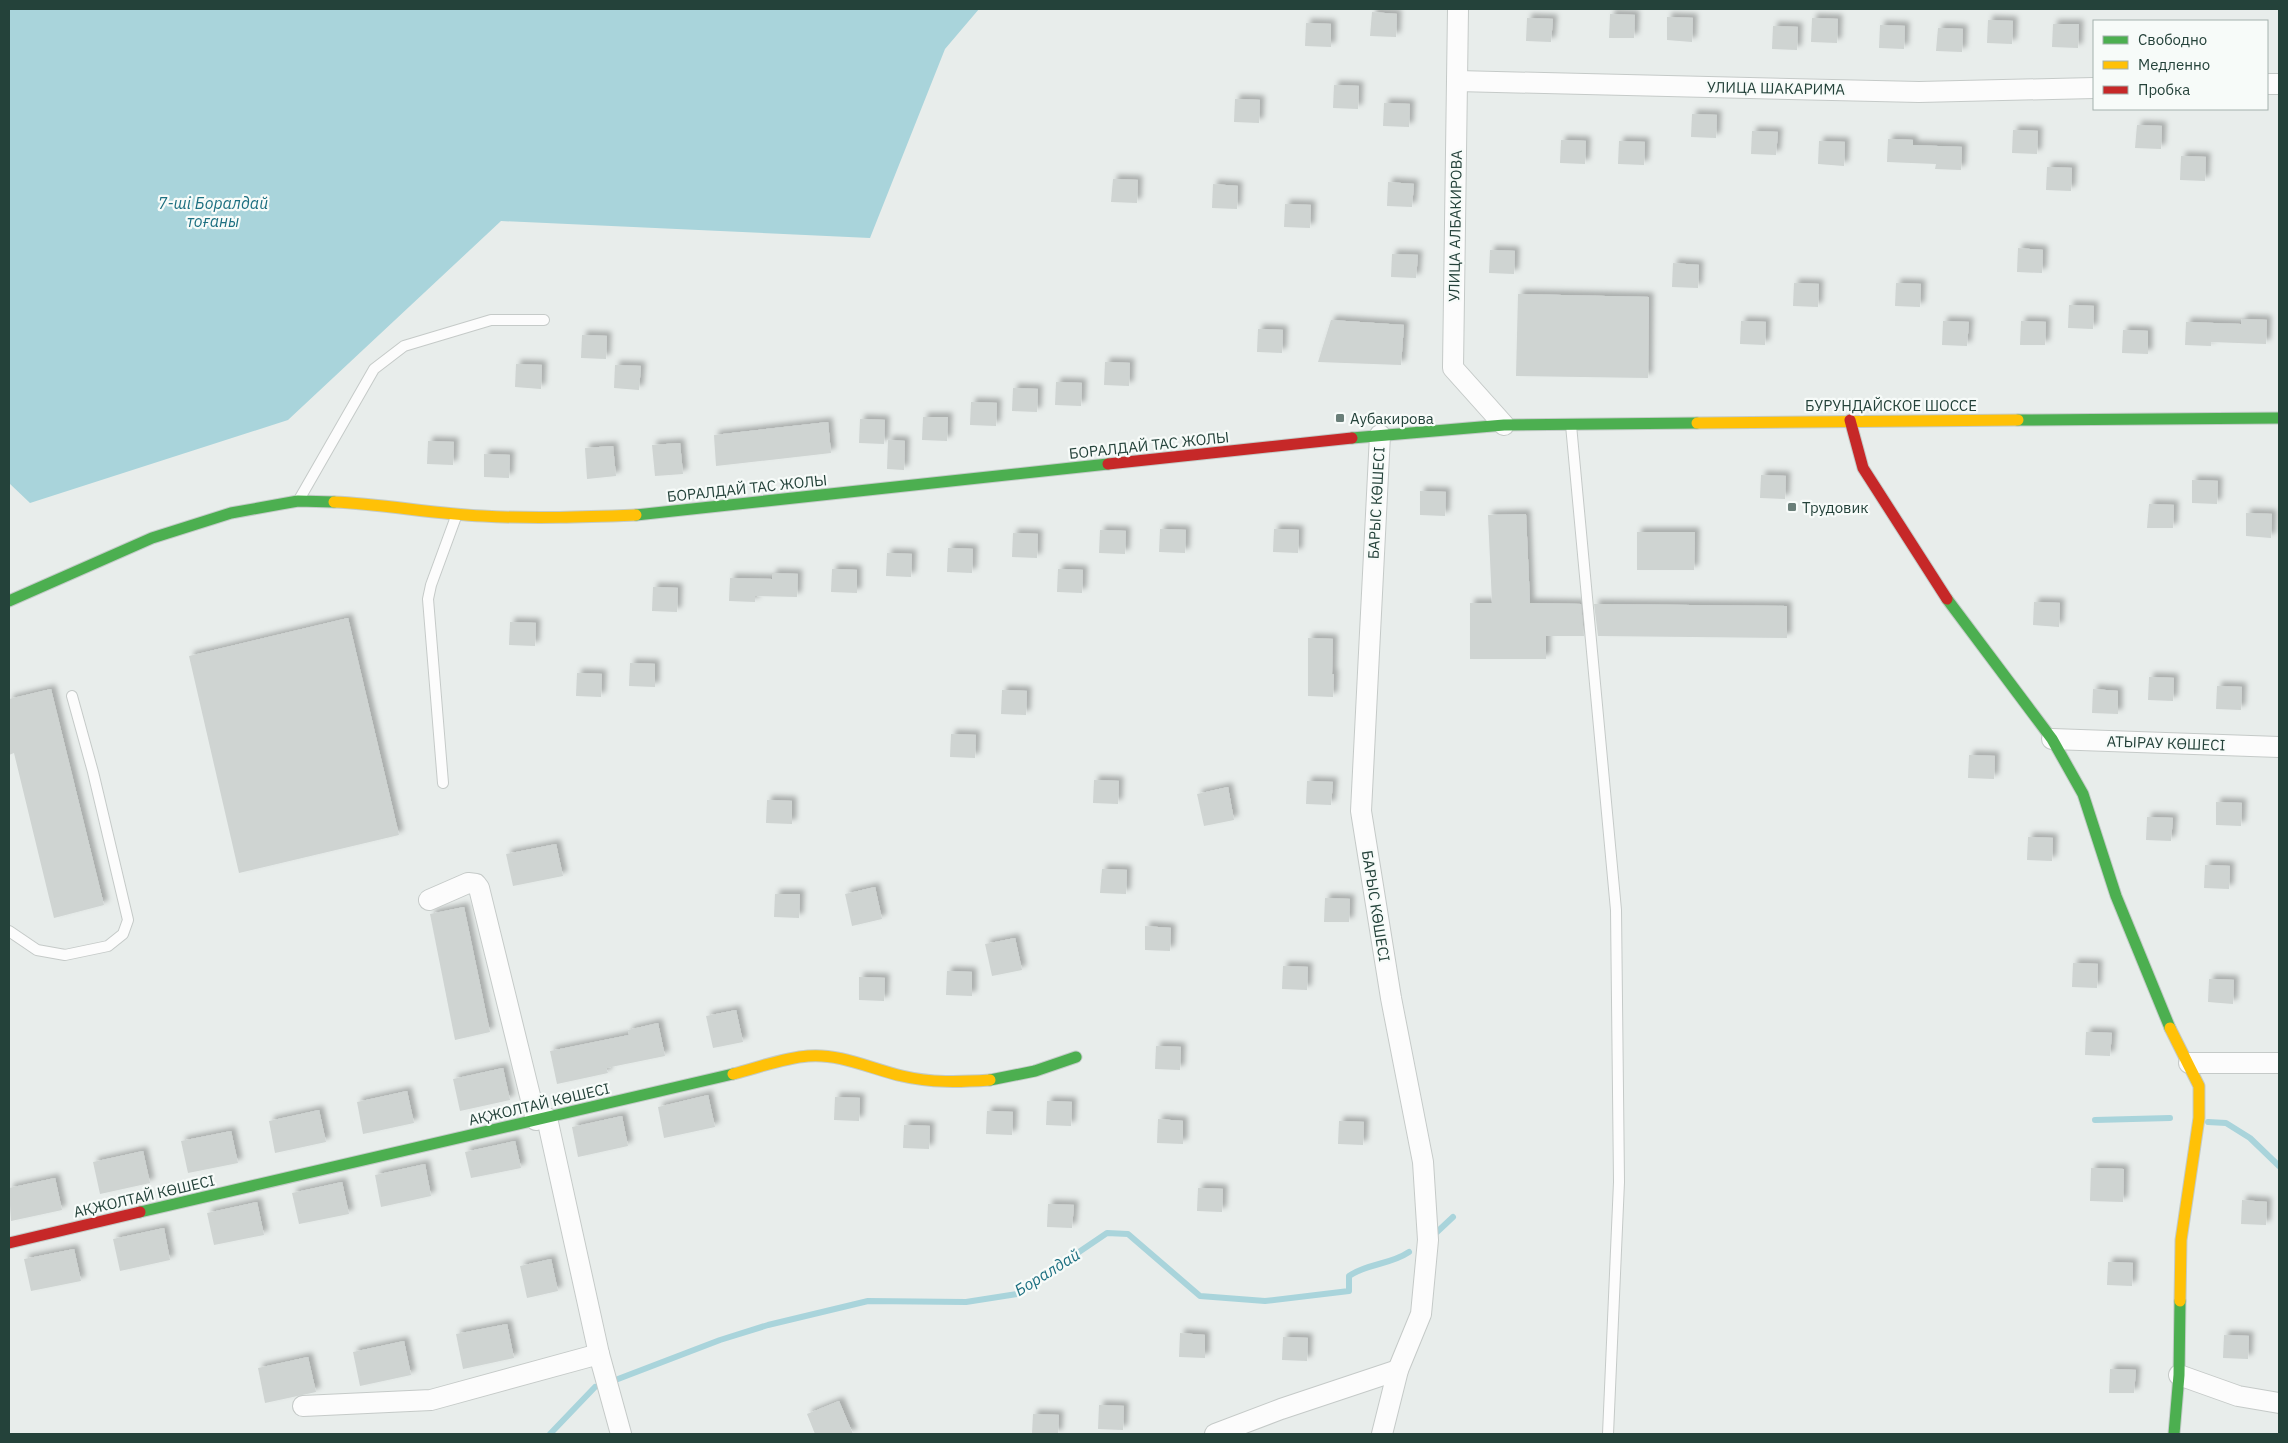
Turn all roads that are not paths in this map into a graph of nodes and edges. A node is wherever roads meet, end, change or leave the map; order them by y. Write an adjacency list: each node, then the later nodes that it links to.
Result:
1 (1458, 9): 2 (street, УЛИЦА АЛБАКИРОВА)
2 (1457, 81): 3 (street, УЛИЦА ШАКАРИМА); 8 (street, УЛИЦА АЛБАКИРОВА)
3 (2093, 88)
4 (544, 320): 10 (lane)
5 (2279, 418): 6 (main road, БУРУНДАЙСКОЕ ШОССЕ)
6 (1850, 420): 7 (main road, БУРУНДАЙСКОЕ ШОССЕ); 14 (main road)
7 (1571, 424): 8 (main road, БУРУНДАЙСКОЕ ШОССЕ); 32 (lane)
8 (1504, 425): 9 (main road, БОРАЛДАЙ ТАС ЖОЛЫ)
9 (1380, 435): 11 (main road, БОРАЛДАЙ ТАС ЖОЛЫ); 25 (street, БАРЫС КӨШЕСІ)
10 (298, 501): 11 (main road, БОРАЛДАЙ ТАС ЖОЛЫ); 12 (main road, БОРАЛДАЙ ТАС ЖОЛЫ)
11 (458, 513): 16 (lane)
12 (9, 601)
13 (72, 696): 18 (lane)
14 (2052, 739): 15 (street, АТЫРАУ КӨШЕСІ); 20 (main road)
15 (2279, 747)
16 (443, 783)
17 (429, 900): 22 (street)
18 (9, 931)
19 (1076, 1057): 22 (main road, АҚЖОЛТАЙ КӨШЕСІ)
20 (2189, 1063): 21 (street); 26 (main road)
21 (2279, 1063)
22 (542, 1119): 23 (main road, АҚЖОЛТАЙ КӨШЕСІ); 24 (street)
23 (9, 1243)
24 (599, 1354): 28 (street); 29 (street)
25 (1398, 1370): 30 (street); 31 (street, БАРЫС КӨШЕСІ)
26 (2179, 1375): 27 (street); 33 (main road)
27 (2279, 1404)
28 (304, 1406)
29 (622, 1434)
30 (1215, 1434)
31 (1382, 1434)
32 (1608, 1434)
33 (2174, 1434)

